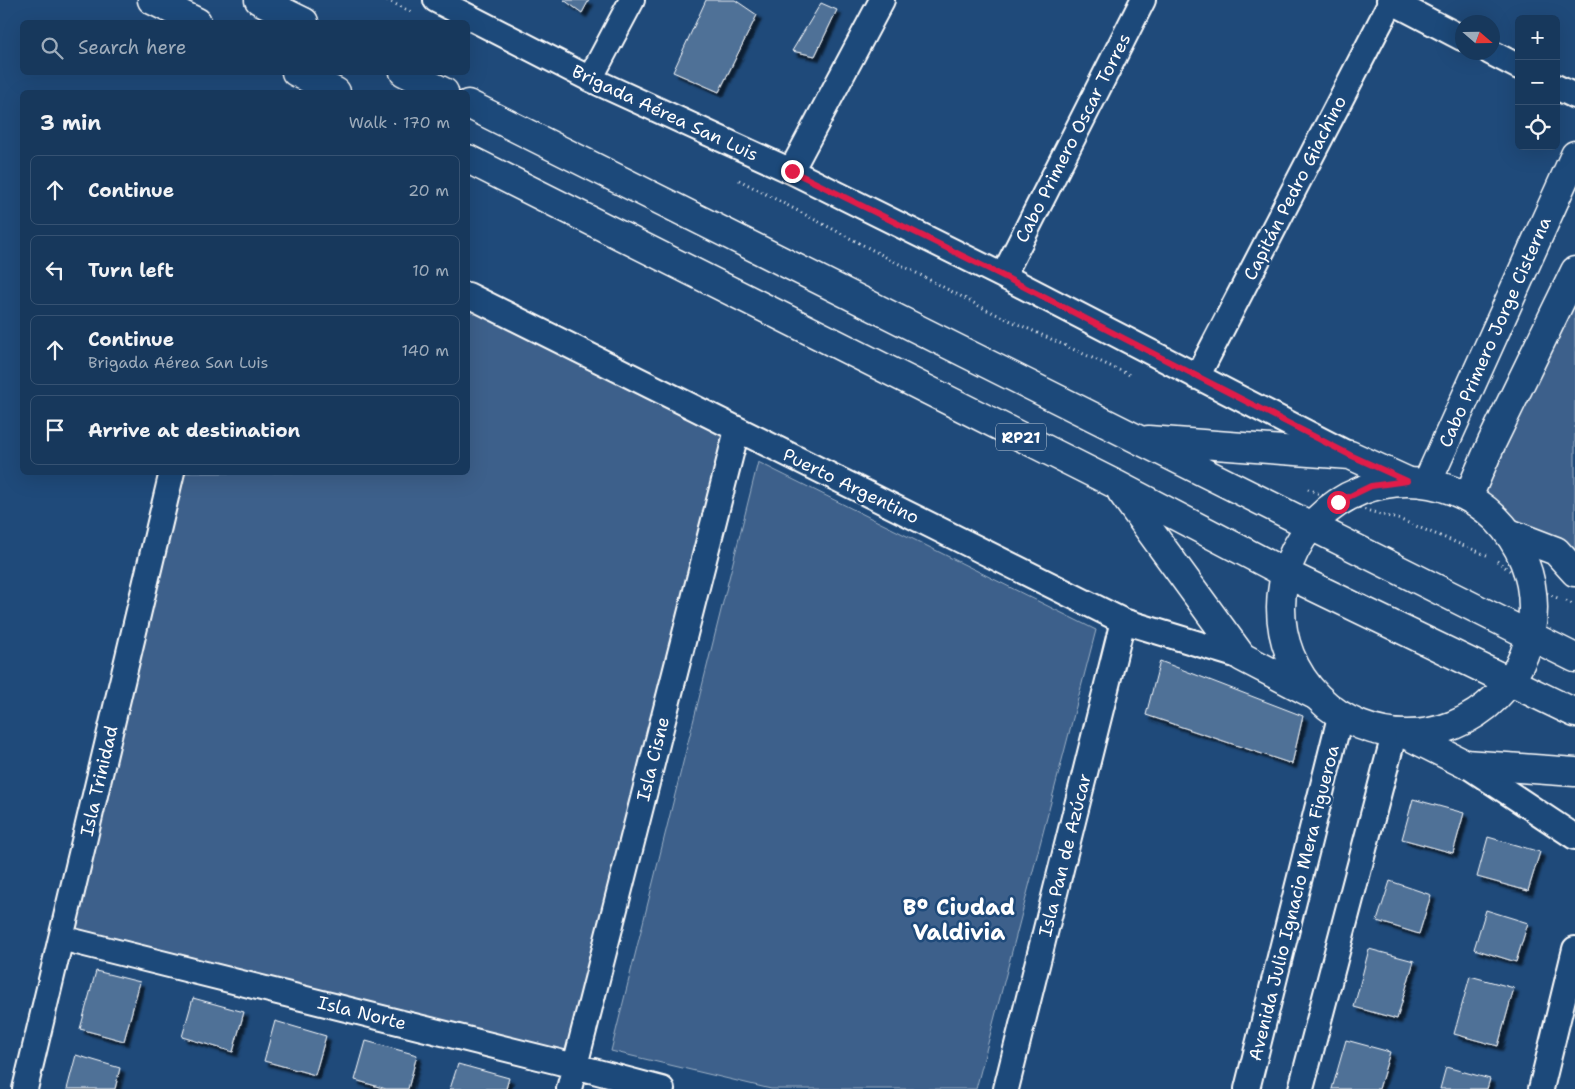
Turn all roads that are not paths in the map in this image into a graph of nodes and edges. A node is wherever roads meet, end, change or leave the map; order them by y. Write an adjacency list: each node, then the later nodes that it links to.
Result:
1 (152, 0): 8 (main road)
2 (259, 0): 9 (main road)
3 (436, 0): 15 (street, Brigada Aérea San Luis)
4 (632, 0): 15 (street)
5 (882, 0): 23 (street)
6 (1143, 0): 25 (street, Cabo Primero Oscar Torres)
7 (1391, 0): 10 (street); 27 (street, Capitán Pedro Giachino)
8 (193, 20)
9 (300, 20)
10 (1455, 34)
11 (1500, 57): 12 (street)
12 (1515, 65)
13 (302, 75): 17 (main road)
14 (410, 75): 18 (main road)
15 (590, 79): 23 (street, Brigada Aérea San Luis)
16 (1560, 89): 19 (street)
17 (332, 90)
18 (440, 90)
19 (1575, 96)
20 (470, 105): 29 (main road)
21 (1575, 155): 32 (main road, Cabo Primero Jorge Cisterna)
22 (470, 160): 33 (main road, RP21)
23 (792, 171): 25 (street, Brigada Aérea San Luis)
24 (1575, 271): 34 (main road)
25 (1003, 276): 27 (street, Brigada Aérea San Luis)
26 (470, 296): 28 (street, Puerto Argentino)
27 (1197, 377): 30 (street, Brigada Aérea San Luis)
28 (737, 430): 40 (street, Puerto Argentino); 54 (street, Isla Cisne)
29 (1136, 439): 30 (main road); 35 (main road)
30 (1350, 455): 32 (main road)
31 (171, 475): 52 (street, Isla Trinidad)
32 (1417, 482): 34 (main road); 35 (main road)
33 (1117, 486): 38 (main road, RP21); 42 (main road)
34 (1468, 497): 36 (main road)
35 (1310, 526): 38 (main road); 41 (main road)
36 (1510, 534): 37 (main road); 41 (main road)
37 (1566, 556): 39 (main road)
38 (1285, 572): 44 (main road, RP21); 45 (main road)
39 (1575, 572)
40 (1123, 621): 42 (street, Puerto Argentino); 58 (street, Isla Pan de Azúcar)
41 (1530, 635): 43 (main road); 44 (main road)
42 (1242, 657): 45 (main road)
43 (1575, 658)
44 (1510, 682): 46 (main road, RP21); 48 (main road)
45 (1313, 694): 47 (main road)
46 (1575, 713)
47 (1340, 717): 48 (main road); 59 (street, Avenida Julio Ignacio Mera Figueroa)
48 (1401, 735): 49 (main road); 60 (street)
49 (1465, 764): 50 (main road); 51 (street)
50 (1575, 772)
51 (1575, 837)
52 (61, 938): 54 (street, Isla Norte); 55 (street, Isla Trinidad)
53 (1575, 949): 61 (street)
54 (575, 1066): 56 (street, Isla Cisne); 57 (street, Isla Norte)
55 (26, 1089)
56 (569, 1089)
57 (662, 1089)
58 (1006, 1089)
59 (1247, 1089)
60 (1301, 1089)
61 (1542, 1089)

